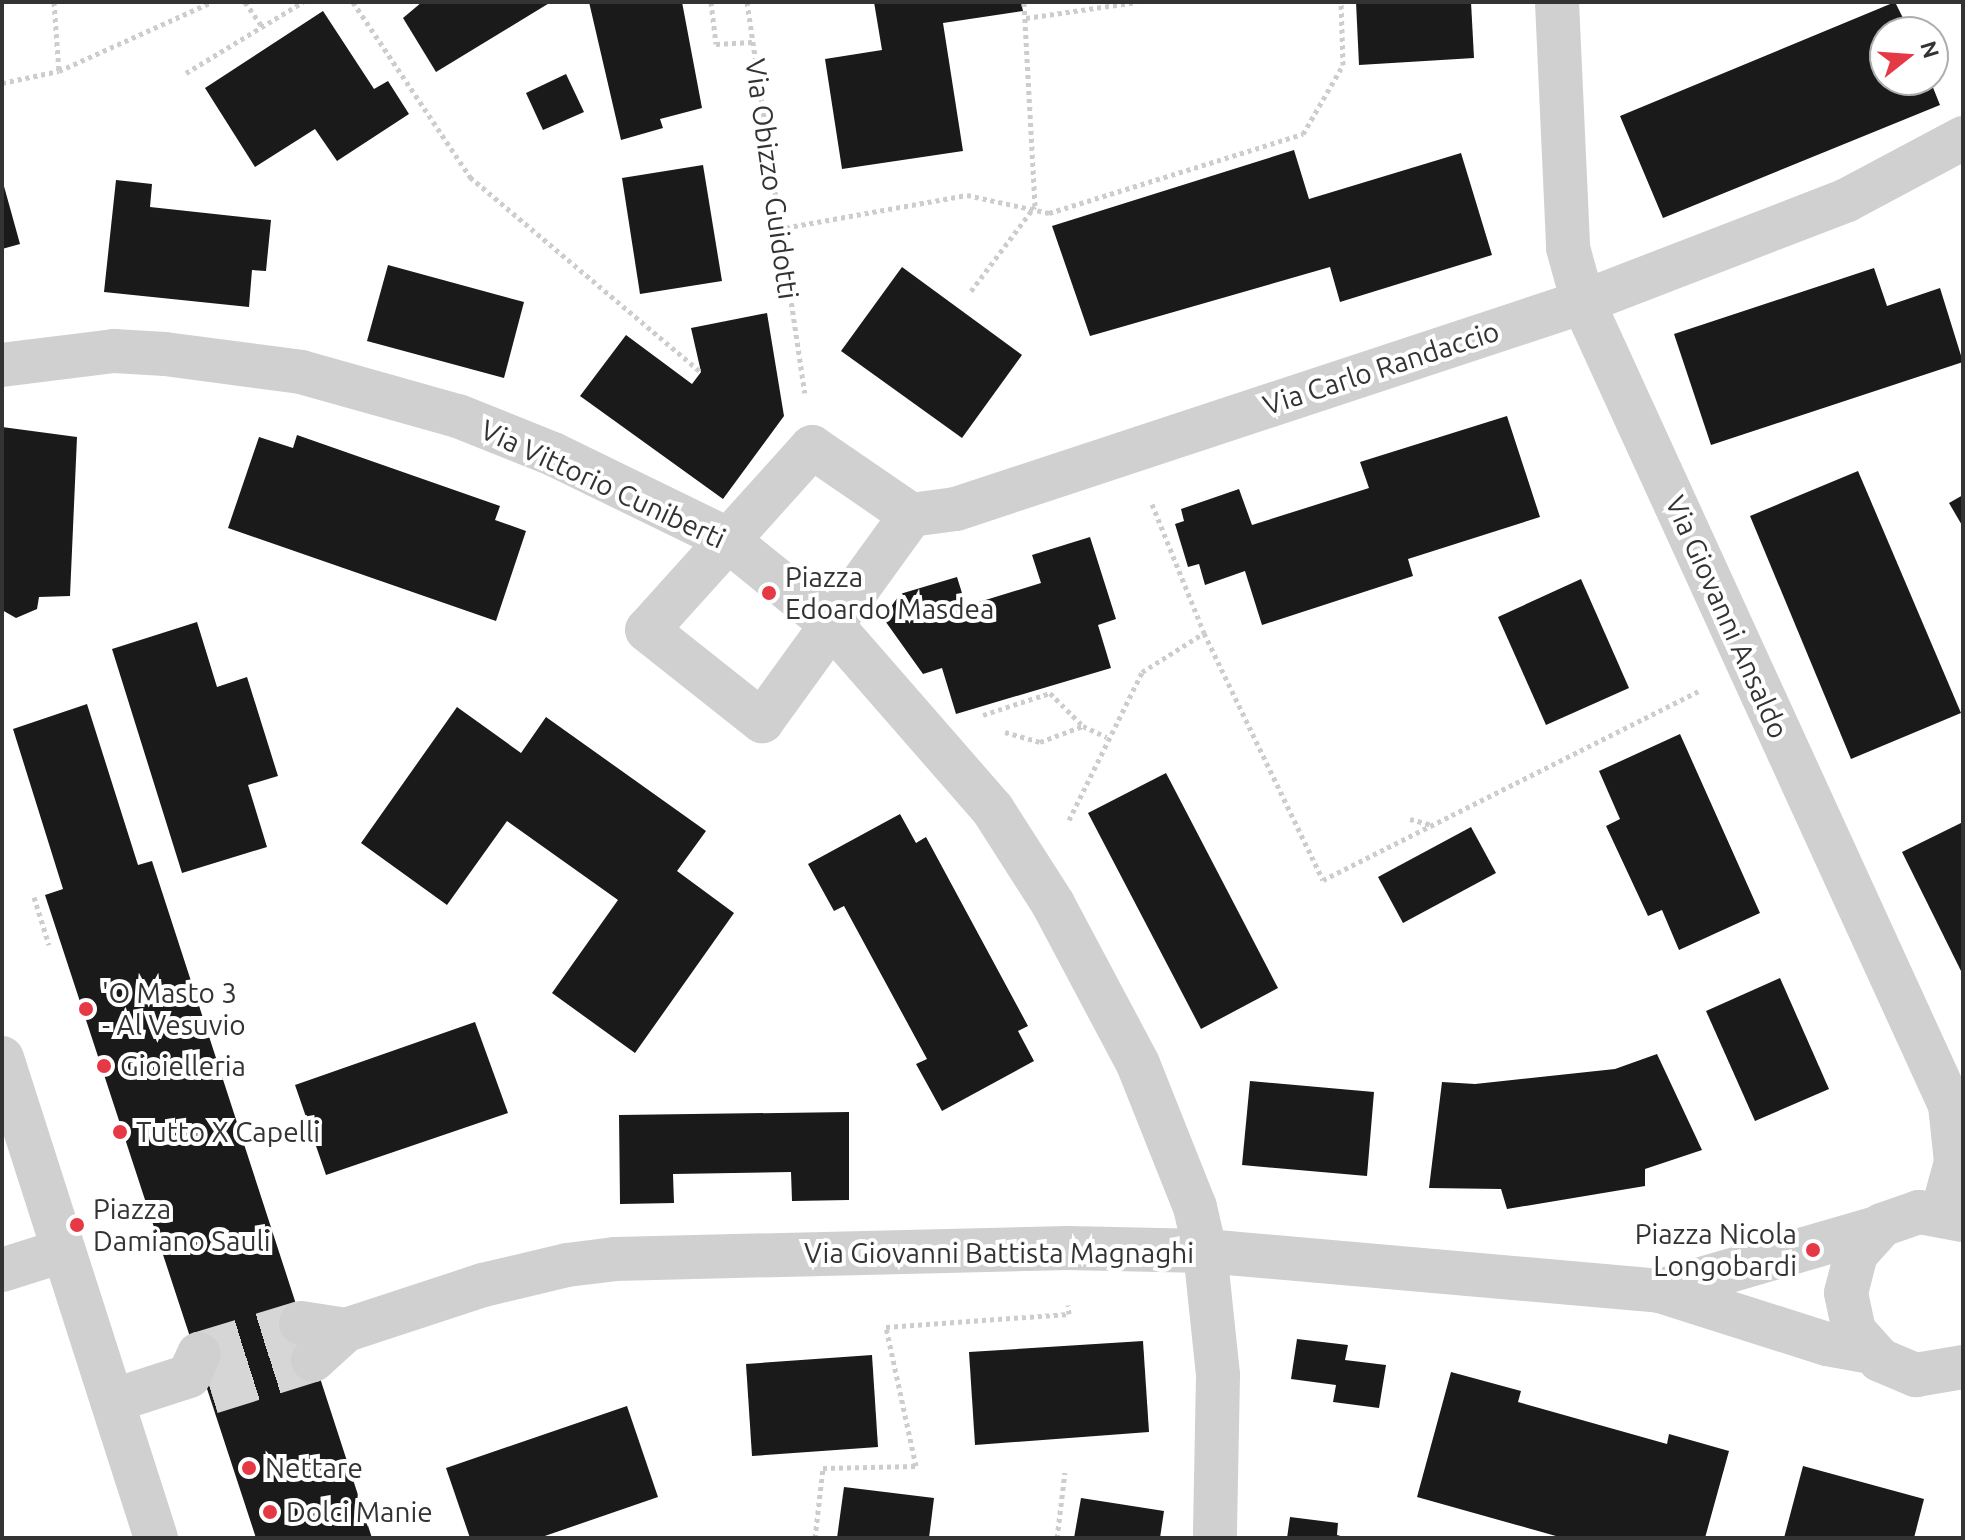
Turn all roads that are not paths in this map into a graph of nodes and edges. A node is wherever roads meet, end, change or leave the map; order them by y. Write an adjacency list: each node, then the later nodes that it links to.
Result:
1 (1557, 2): 3 (street, Via Giovanni Ansaldo)
2 (1963, 138): 3 (street, Via Carlo Randaccio)
3 (1583, 302): 5 (street, Via Carlo Randaccio); 9 (street, Via Giovanni Ansaldo)
4 (2, 365): 6 (street, Via Vittorio Cuniberti)
5 (911, 515): 6 (street); 7 (street)
6 (725, 538): 7 (street, Via Vittorio Cuniberti); 7 (street)
7 (830, 623): 12 (street, Via Vittorio Cuniberti)
8 (2, 1058): 11 (street)
9 (1952, 1216): 10 (street)
10 (1877, 1228): 14 (street, Via Giovanni Battista Magnaghi); 16 (street)
11 (62, 1251): 13 (street); 19 (street)
12 (1205, 1251): 14 (street, Via Giovanni Battista Magnaghi); 15 (street, Via Giovanni Battista Magnaghi); 21 (street, Via Vittorio Cuniberti)
13 (2, 1270)
14 (1660, 1291): 16 (street, Via Giovanni Battista Magnaghi)
15 (307, 1341)
16 (1871, 1352): 17 (street)
17 (1963, 1367)
18 (199, 1374): 19 (street)
19 (112, 1401): 20 (street)
20 (155, 1538)
21 (1215, 1538)

